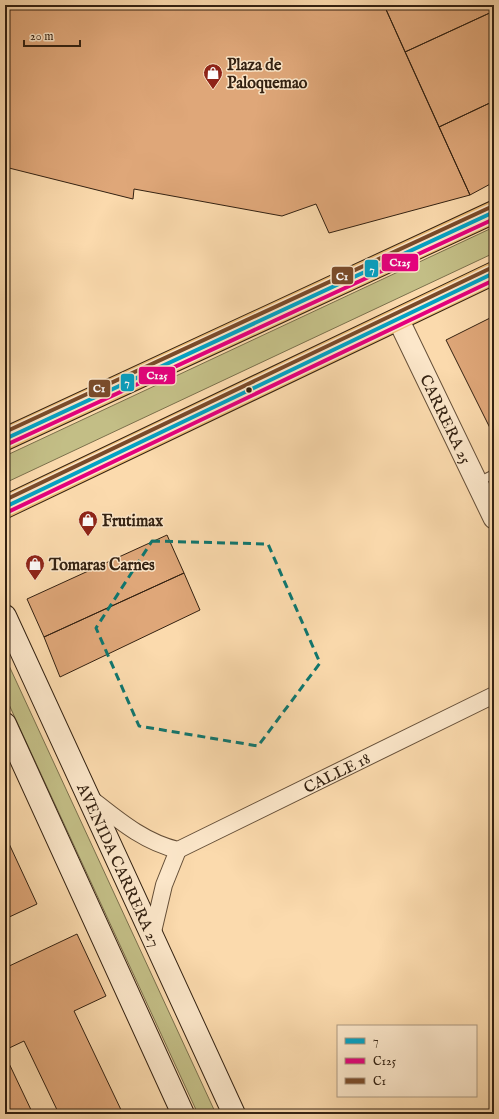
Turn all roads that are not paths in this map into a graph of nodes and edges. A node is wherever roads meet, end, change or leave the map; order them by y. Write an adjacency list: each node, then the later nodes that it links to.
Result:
1 (494, 212): 4 (main road)
2 (494, 273): 3 (main road)
3 (398, 319): 5 (street, CARRERA 25); 6 (main road)
4 (5, 439)
5 (485, 478): 7 (street, CARRERA 25)
6 (5, 507)
7 (494, 518)
8 (5, 616): 11 (main road, AVENIDA CARRERA 27)
9 (494, 695): 12 (street, CALLE 18)
10 (5, 724): 14 (main road)
11 (87, 795): 12 (street); 13 (main road, AVENIDA CARRERA 27)
12 (178, 850): 13 (street)
13 (152, 936): 15 (main road, AVENIDA CARRERA 27)
14 (183, 1114)
15 (234, 1114)

